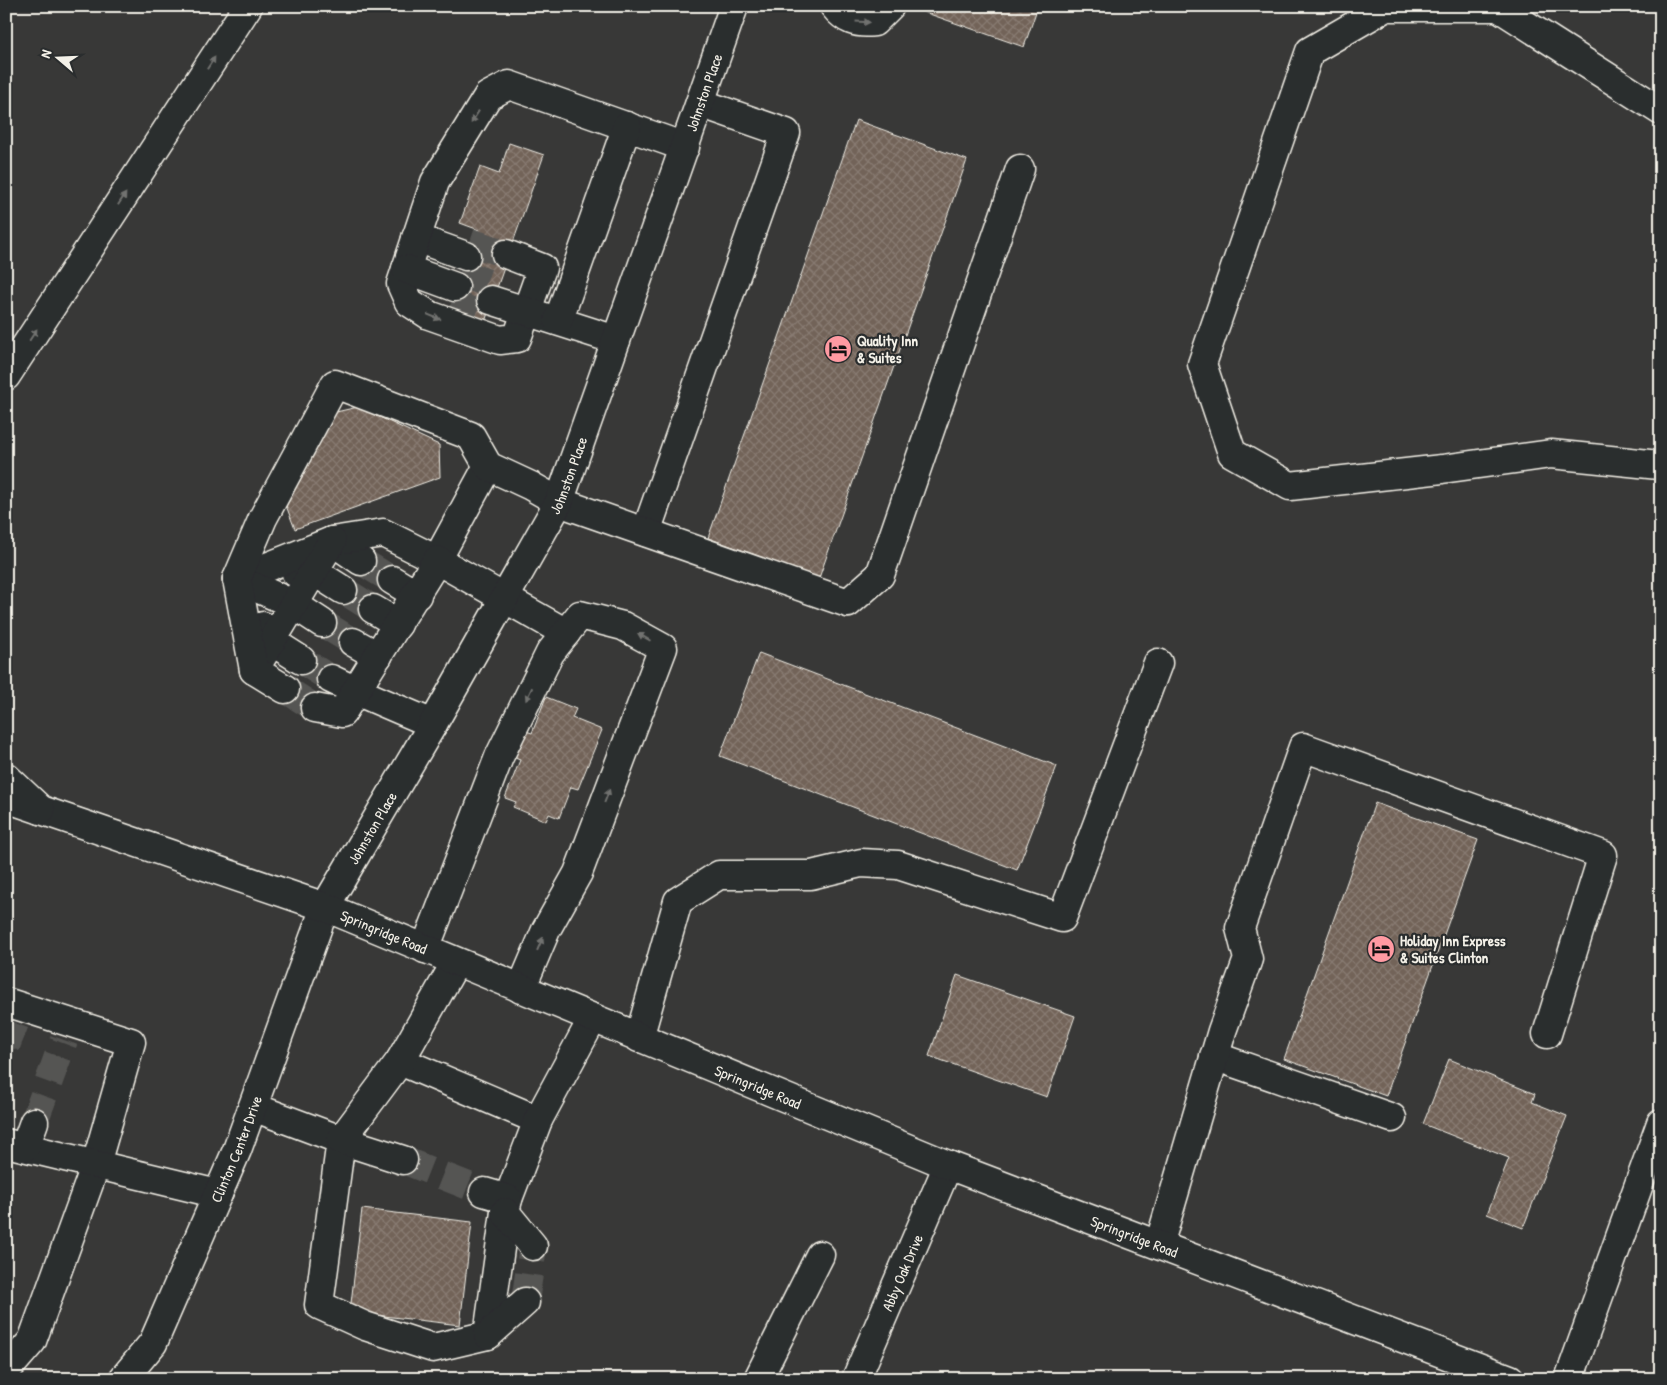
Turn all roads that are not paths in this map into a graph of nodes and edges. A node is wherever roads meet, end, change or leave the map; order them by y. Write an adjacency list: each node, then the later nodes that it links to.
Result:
1 (248, 6): 14 (main road, one-way to 1)
2 (734, 6): 5 (main road, Johnston Place)
3 (834, 6): 4 (main road, one-way to 4)
4 (890, 6)
5 (700, 103): 8 (main road, Johnston Place); 18 (main road)
6 (1661, 111): 15 (main road)
7 (627, 126): 8 (main road); 10 (main road, one-way to 10); 12 (main road)
8 (685, 147): 13 (main road, Johnston Place)
9 (1020, 169): 18 (main road)
10 (411, 254): 10 (main road); 11 (main road, one-way to 11)
11 (529, 305): 11 (main road); 12 (main road)
12 (558, 321): 13 (main road)
13 (616, 340): 17 (main road, Johnston Place)
14 (6, 376)
15 (1660, 464)
16 (488, 466): 17 (main road); 20 (main road); 23 (main road)
17 (559, 502): 18 (main road); 27 (main road, Johnston Place)
18 (646, 532)
19 (332, 541): 20 (main road); 21 (main road); 22 (main road); 23 (main road)
20 (437, 560): 26 (main road); 27 (main road)
21 (361, 561)
22 (313, 571): 23 (main road); 25 (main road); 28 (main road)
23 (237, 579): 28 (main road); 33 (main road); 38 (main road)
24 (392, 580): 26 (main road)
25 (343, 590)
26 (417, 595): 31 (main road)
27 (505, 599): 32 (main road); 43 (main road, Johnston Place)
28 (293, 604): 30 (main road); 33 (main road)
29 (373, 609): 31 (main road)
30 (322, 623)
31 (398, 624): 35 (main road)
32 (566, 633): 47 (main road, one-way to 47); 49 (main road, one-way to 32)
33 (271, 641): 36 (main road); 38 (main road)
34 (353, 642): 35 (main road)
35 (378, 656): 41 (main road)
36 (301, 660)
37 (1158, 663): 53 (main road)
38 (254, 670): 40 (main road)
39 (331, 679): 41 (main road)
40 (285, 690)
41 (356, 691): 42 (main road); 43 (main road)
42 (315, 708)
43 (434, 724): 46 (main road, Johnston Place)
44 (6, 777): 45 (main road)
45 (18, 802): 46 (main road, Springridge Road)
46 (325, 907): 47 (main road, Springridge Road); 56 (main road, Clinton Center Drive)
47 (424, 949): 48 (main road, Springridge Road)
48 (456, 962): 49 (main road, Springridge Road); 55 (main road)
49 (521, 989): 51 (main road, Springridge Road)
50 (14, 1010): 63 (main road)
51 (593, 1018): 53 (main road, Springridge Road); 58 (main road)
52 (1547, 1034): 54 (main road)
53 (639, 1038): 64 (main road, Springridge Road)
54 (1214, 1056): 57 (main road); 68 (main road)
55 (400, 1061): 58 (main road); 61 (main road)
56 (253, 1107): 61 (main road); 65 (main road, Clinton Center Drive)
57 (1392, 1118)
58 (538, 1120): 66 (main road)
59 (1661, 1123): 77 (main road)
60 (22, 1137): 63 (main road)
61 (341, 1140): 62 (main road); 71 (main road)
62 (403, 1160)
63 (96, 1164): 65 (main road); 72 (main road)
64 (948, 1165): 68 (main road, Springridge Road); 75 (main road, Abby Oak Drive)
65 (218, 1194): 73 (main road, Clinton Center Drive)
66 (499, 1201): 67 (main road); 71 (main road)
67 (533, 1246)
68 (1159, 1246): 76 (main road, Springridge Road)
69 (820, 1255): 74 (main road)
70 (525, 1302): 71 (main road)
71 (488, 1335)
72 (6, 1371)
73 (123, 1379)
74 (758, 1379)
75 (856, 1379)
76 (1510, 1379)
77 (1569, 1379)

